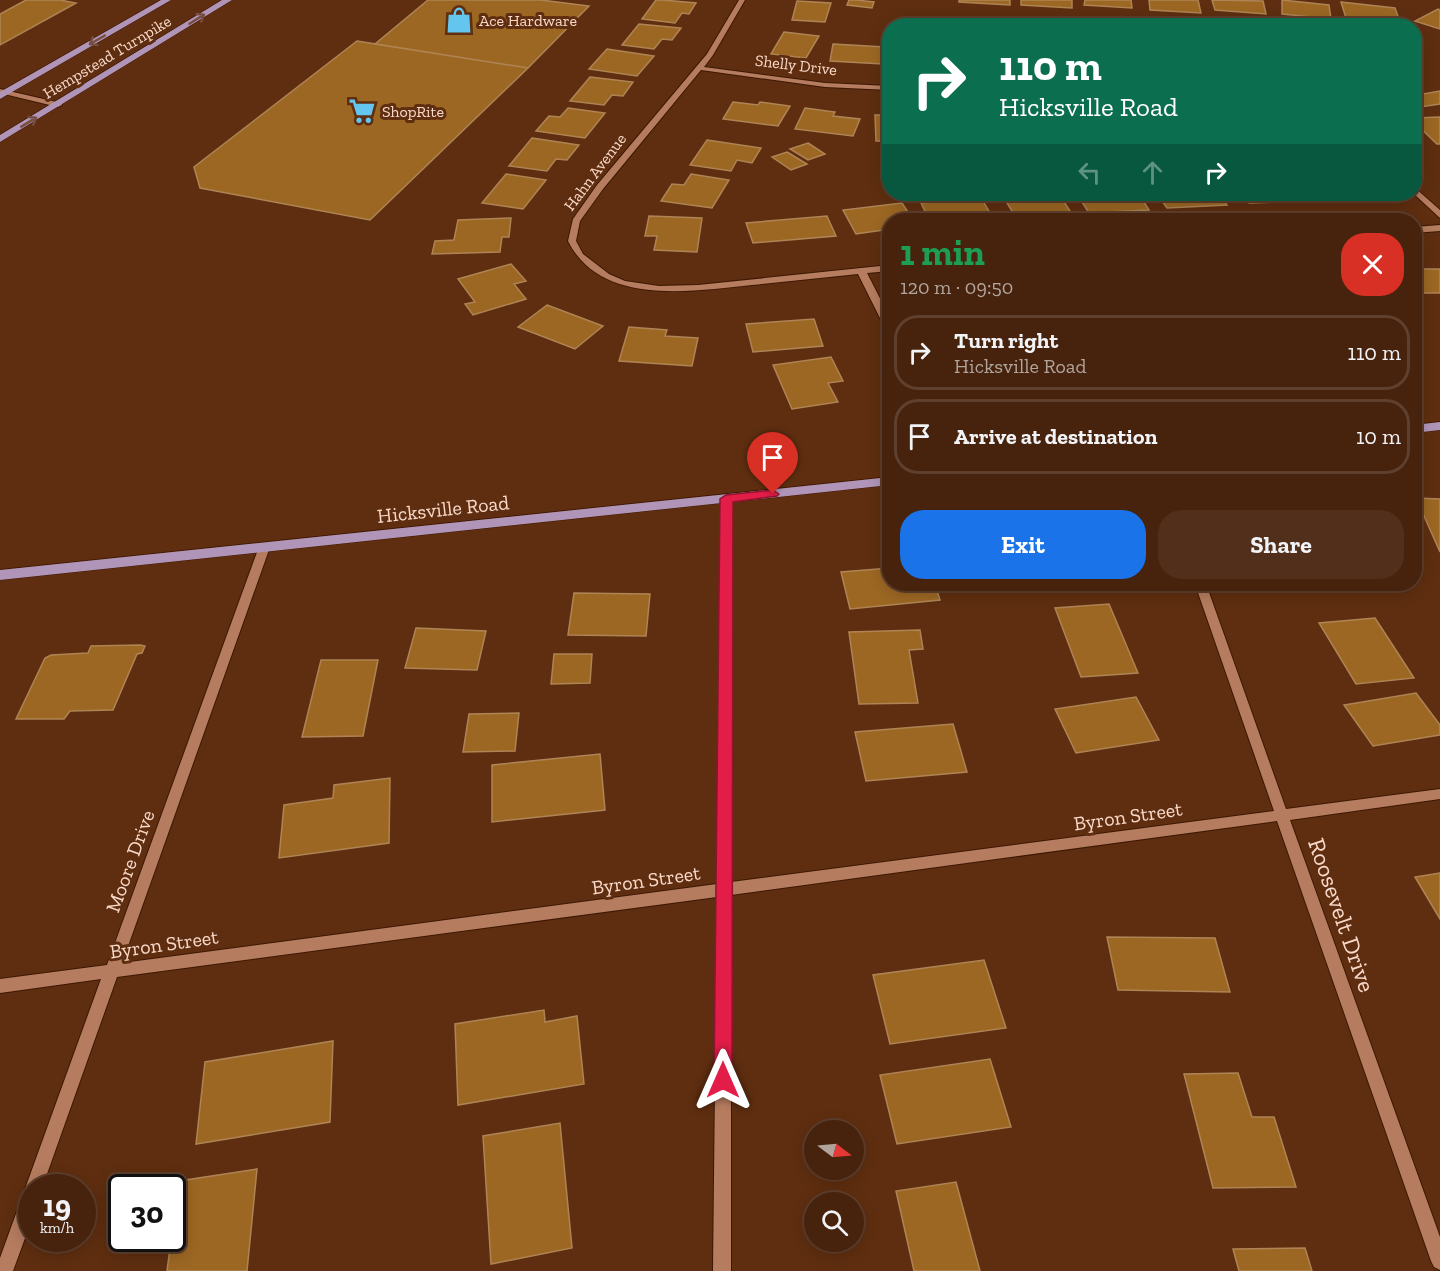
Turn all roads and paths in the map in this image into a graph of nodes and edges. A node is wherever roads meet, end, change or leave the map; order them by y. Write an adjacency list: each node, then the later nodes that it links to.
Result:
1 (167, 0): 6 (main road, Hempstead Turnpike, one-way to 6)
2 (228, 0): 7 (main road, Hempstead Turnpike, one-way to 2)
3 (742, 0): 4 (street, Hahn Avenue)
4 (699, 68): 5 (street, Shelly Drive); 14 (street, Hahn Avenue)
5 (882, 88)
6 (2, 93): 7 (street)
7 (58, 105): 8 (main road, Hempstead Turnpike, one-way to 7)
8 (0, 139)
9 (1422, 197): 10 (street)
10 (1440, 215)
11 (1440, 228): 12 (street)
12 (1422, 229)
13 (882, 269): 14 (street, Hahn Avenue)
14 (861, 271): 15 (street)
15 (882, 312)
16 (1440, 426): 17 (main road)
17 (1422, 428)
18 (882, 482): 19 (main road, Hicksville Road)
19 (726, 499): 20 (main road, Hicksville Road); 25 (street)
20 (264, 547): 21 (main road, Hicksville Road); 26 (street, Moore Drive)
21 (0, 575)
22 (1202, 591): 24 (street, Roosevelt Drive)
23 (1440, 794): 24 (street, Byron Street)
24 (1282, 814): 25 (street, Byron Street); 30 (street, Roosevelt Drive)
25 (724, 889): 26 (street, Byron Street); 32 (street)
26 (113, 971): 27 (street, Byron Street); 28 (street, Moore Drive)
27 (0, 986)
28 (39, 1174)
29 (18, 1233): 31 (street)
30 (1440, 1261)
31 (4, 1271)
32 (722, 1271)

